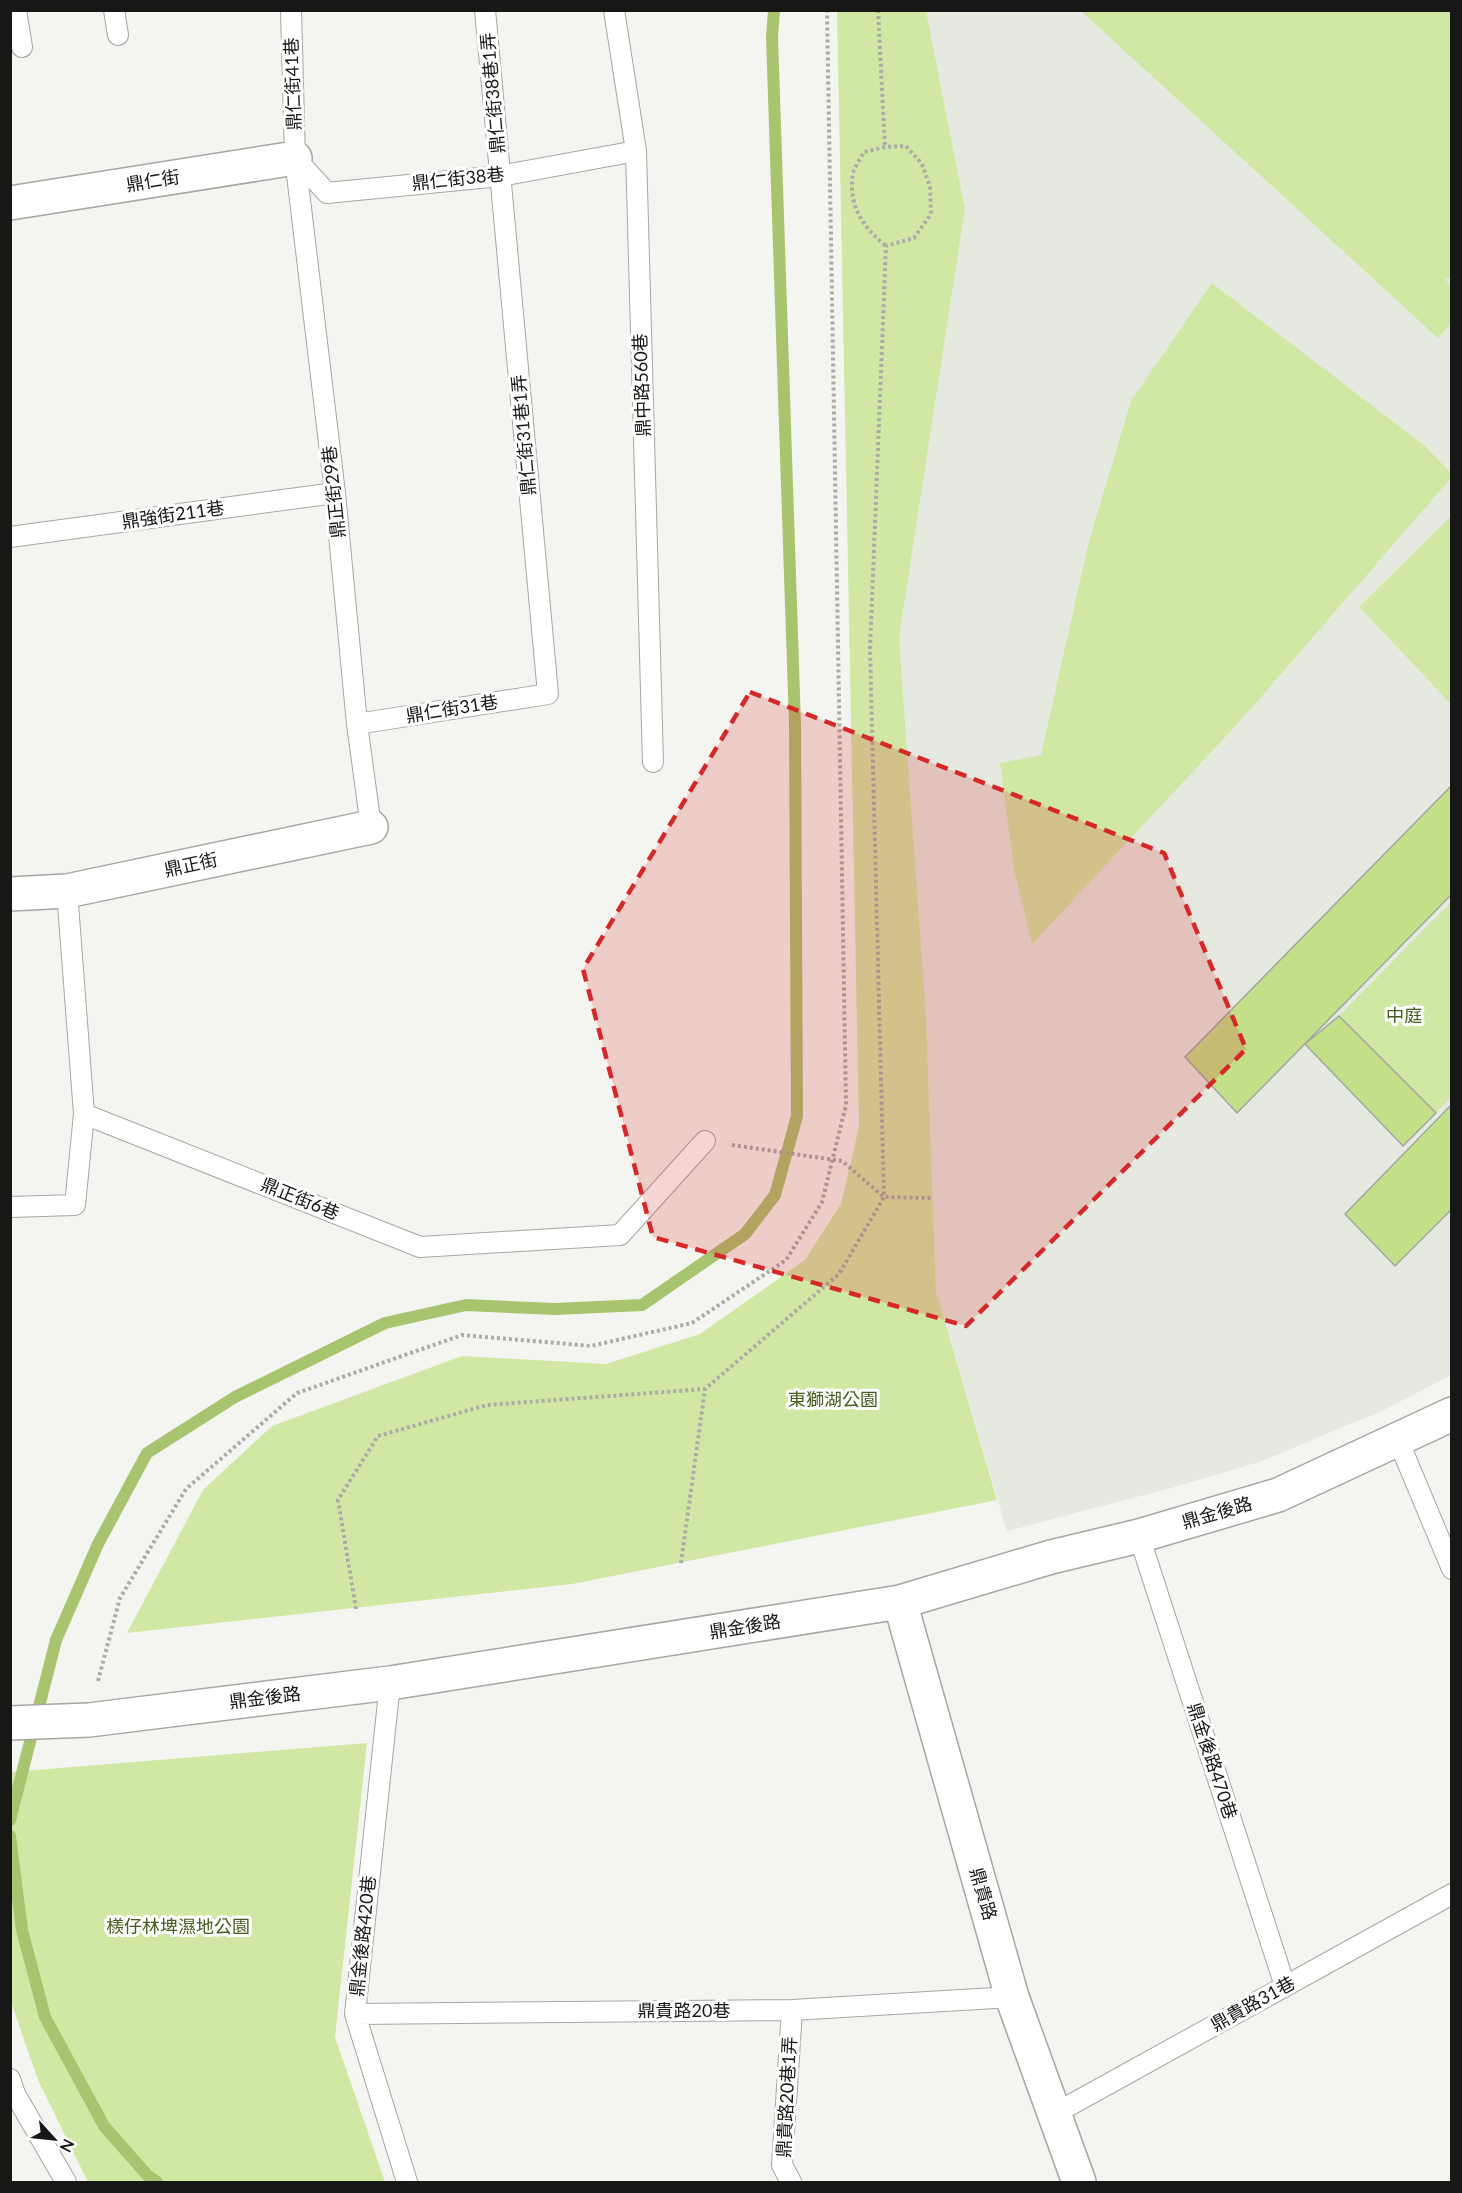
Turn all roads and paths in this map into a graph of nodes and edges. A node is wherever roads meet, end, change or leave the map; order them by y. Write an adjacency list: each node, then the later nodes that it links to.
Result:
1 (16, 10): 9 (lane)
2 (114, 10): 8 (lane)
3 (291, 10): 12 (lane, 鼎仁街41巷)
4 (485, 10): 13 (lane, 鼎仁街38巷1弄)
5 (614, 10): 11 (lane, 鼎中路560巷)
6 (827, 10): 27 (path)
7 (878, 10): 10 (path)
8 (118, 35)
9 (22, 47)
10 (885, 147): 15 (path); 15 (path)
11 (636, 151): 13 (lane, 鼎仁街38巷); 20 (lane, 鼎中路560巷)
12 (295, 158): 13 (lane, 鼎仁街38巷); 14 (street, 鼎仁街); 16 (lane, 鼎正街29巷)
13 (500, 176): 18 (lane, 鼎仁街31巷1弄)
14 (10, 203)
15 (886, 246): 28 (path)
16 (335, 493): 17 (lane, 鼎強街211巷); 19 (lane, 鼎正街29巷)
17 (10, 537)
18 (548, 694): 19 (lane, 鼎仁街31巷)
19 (357, 724): 21 (lane, 鼎正街29巷)
20 (653, 762)
21 (371, 827): 22 (street, 鼎正街)
22 (67, 891): 23 (street, 鼎正街); 24 (lane)
23 (10, 894)
24 (84, 1114): 25 (lane, 鼎正街6巷); 30 (lane)
25 (705, 1141)
26 (749, 1147): 27 (path)
27 (833, 1160): 28 (path); 40 (path)
28 (884, 1197): 29 (path); 31 (path)
29 (933, 1198)
30 (10, 1207)
31 (705, 1389): 35 (path); 38 (path)
32 (1452, 1414): 33 (street, 鼎金後路)
33 (1398, 1440): 34 (street, 鼎金後路); 36 (lane)
34 (1139, 1536): 37 (street, 鼎金後路); 43 (lane, 鼎金後路470巷)
35 (681, 1563)
36 (1452, 1569)
37 (900, 1602): 39 (street, 鼎金後路); 44 (street, 鼎貴路)
38 (356, 1609)
39 (390, 1683): 40 (street, 鼎金後路); 46 (lane, 鼎金後路420巷)
40 (89, 1720): 41 (street, 鼎金後路)
41 (10, 1723)
42 (1452, 1894): 43 (lane, 鼎貴路31巷)
43 (1285, 1986): 48 (lane, 鼎貴路31巷)
44 (1012, 1996): 45 (lane, 鼎貴路20巷); 48 (street, 鼎貴路)
45 (792, 2010): 46 (lane, 鼎貴路20巷); 51 (lane, 鼎貴路20巷1弄)
46 (355, 2014): 50 (lane, 鼎金後路420巷)
47 (10, 2079): 49 (lane)
48 (1054, 2114): 52 (street, 鼎貴路)
49 (66, 2182)
50 (407, 2182)
51 (791, 2182)
52 (1079, 2182)

